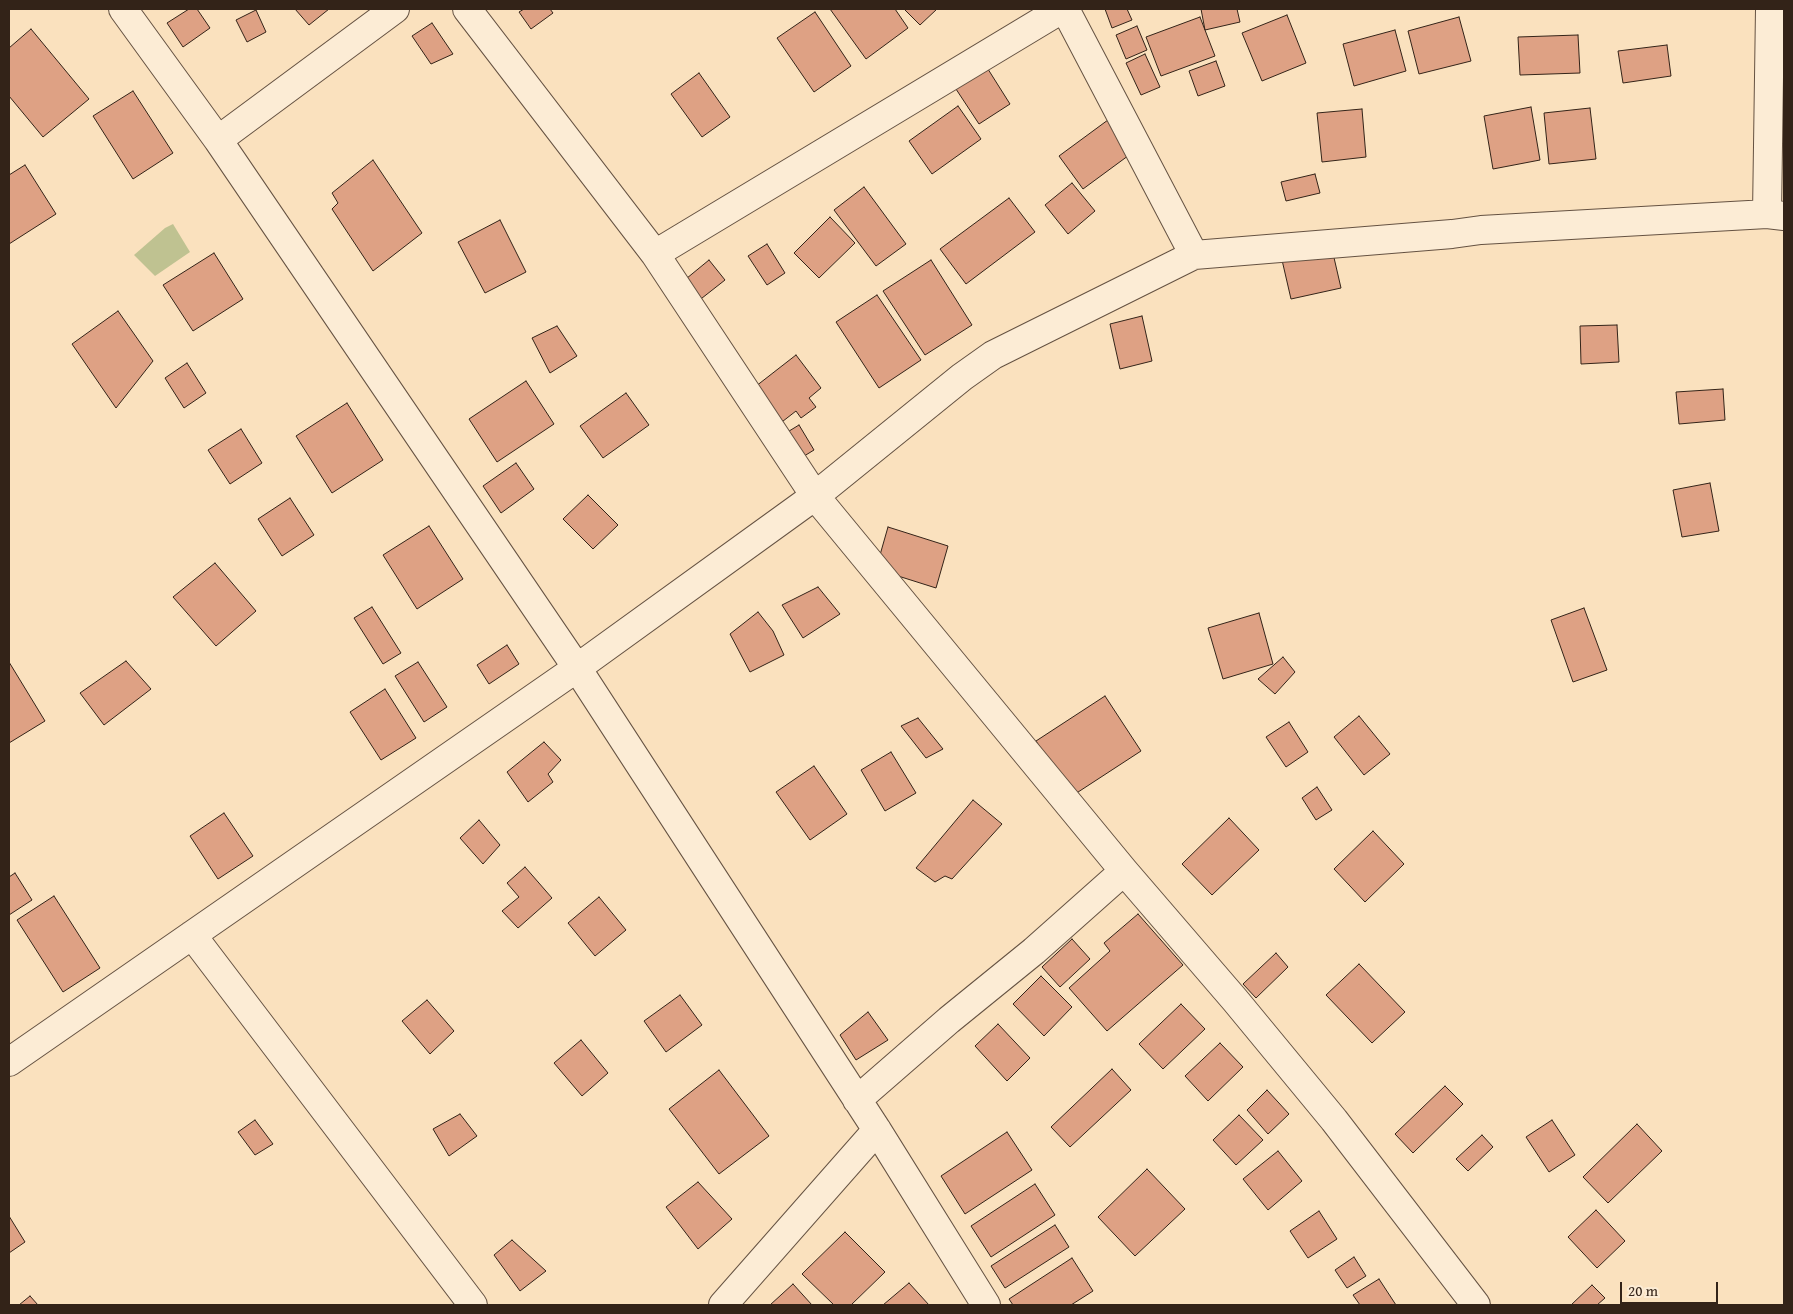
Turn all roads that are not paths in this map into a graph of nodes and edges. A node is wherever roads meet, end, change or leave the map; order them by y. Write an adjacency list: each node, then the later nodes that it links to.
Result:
1 (124, 9): 6 (street)
2 (395, 9): 6 (street)
3 (467, 9): 8 (street)
4 (1063, 9): 8 (street); 9 (street)
5 (1770, 9): 7 (street)
6 (218, 140): 11 (street)
7 (1776, 215): 9 (street)
8 (655, 254): 10 (street)
9 (1194, 255): 10 (street)
10 (815, 496): 11 (street); 12 (street)
11 (577, 668): 13 (street); 15 (street)
12 (1124, 871): 15 (street); 20 (street)
13 (192, 935): 14 (street); 17 (street)
14 (9, 1062)
15 (857, 1100): 16 (street)
16 (877, 1130): 18 (street); 19 (street)
17 (473, 1305)
18 (723, 1305)
19 (986, 1305)
20 (1476, 1305)

